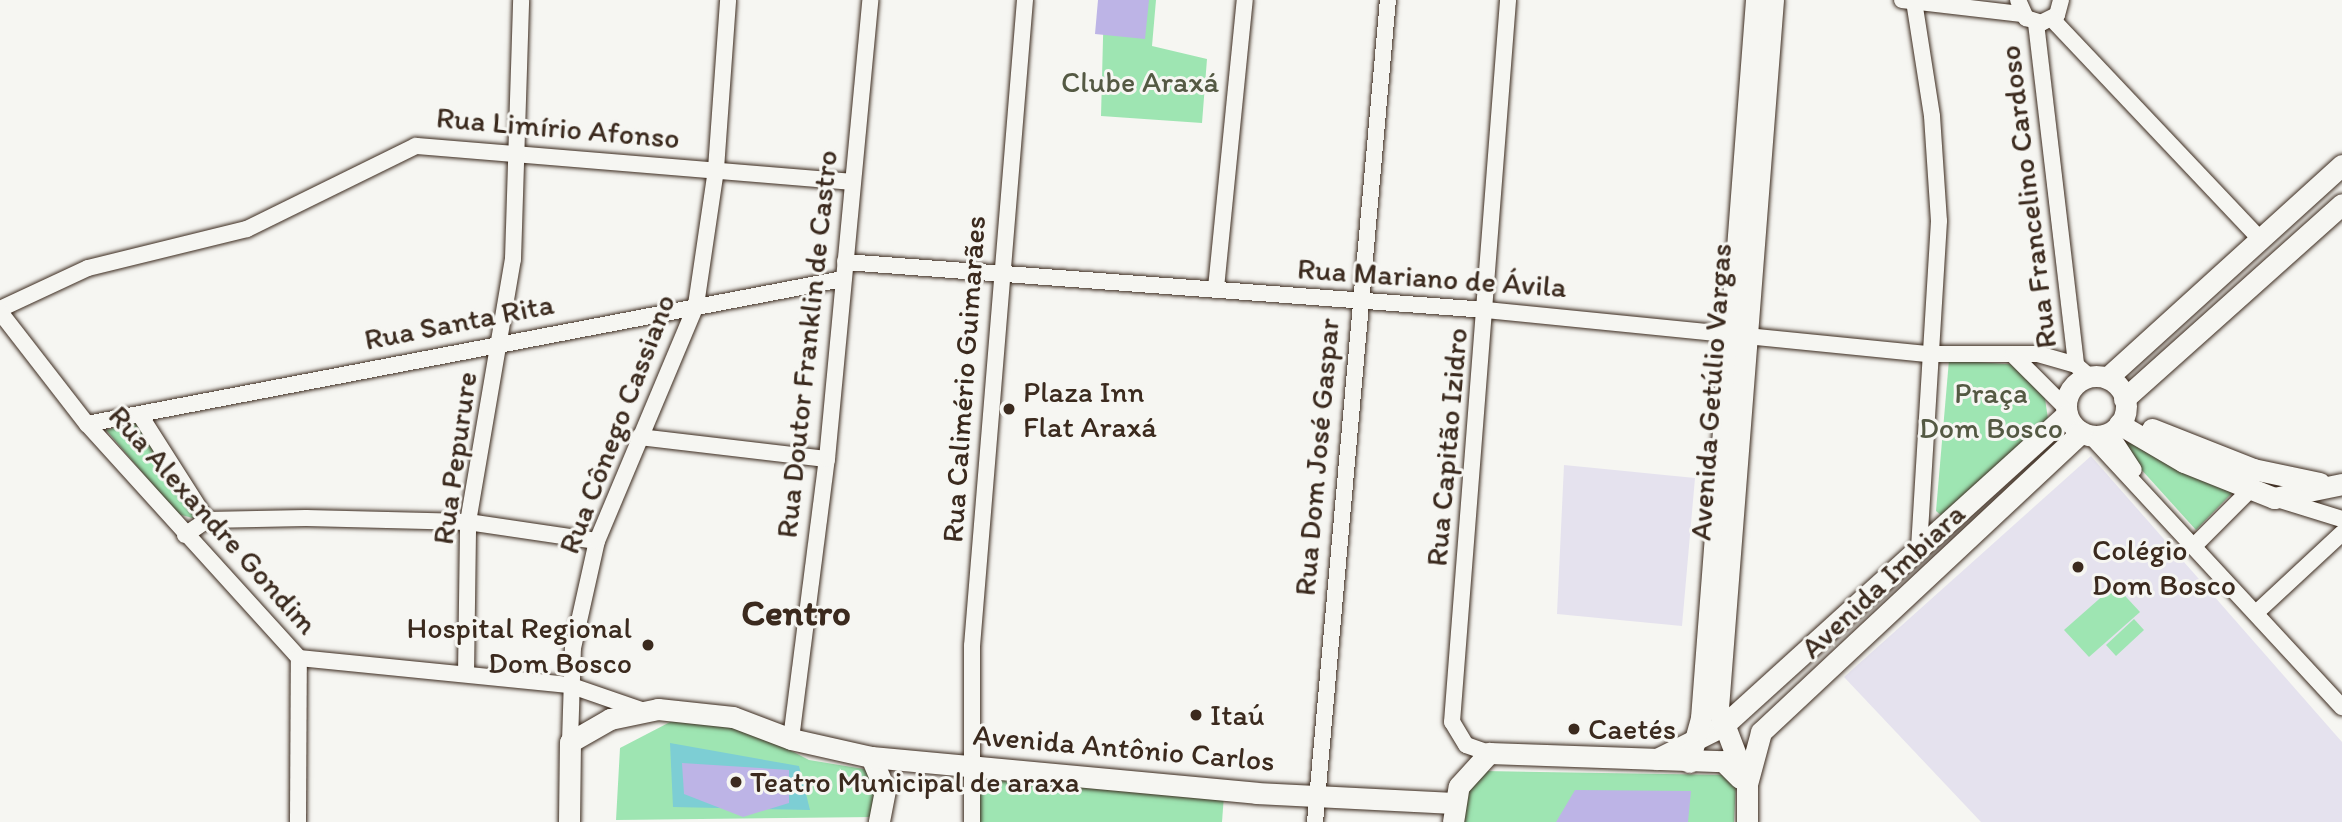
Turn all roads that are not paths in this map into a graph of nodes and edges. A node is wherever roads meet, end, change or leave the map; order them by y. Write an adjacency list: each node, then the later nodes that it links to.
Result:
1 (521, 0): 13 (street, Rua Pepurure)
2 (728, 0): 15 (street, Rua Cônego Cassiano)
3 (870, 0): 16 (street, Rua Doutor Franklin de Castro)
4 (1025, 0): 19 (street, Rua Calimério Guimarães)
5 (1245, 0): 21 (street)
6 (1388, 0): 22 (street, Rua Dom José Gaspar)
7 (1508, 0): 25 (street, Rua Capitão Izidro)
8 (1756, 0): 26 (main road, Avenida Getúlio Vargas)
9 (1773, 0): 26 (main road, Avenida Getúlio Vargas)
10 (2061, 0): 12 (street)
11 (1908, 1): 12 (street); 28 (street)
12 (2032, 14): 18 (street); 30 (street, Rua Francelino Cardoso)
13 (517, 150): 15 (street, Rua Limírio Afonso); 24 (street, Rua Limírio Afonso); 27 (street, Rua Pepurure)
14 (2342, 165): 18 (main road)
15 (716, 169): 16 (street, Rua Limírio Afonso); 23 (street, Rua Cônego Cassiano)
16 (852, 182): 20 (street, Rua Doutor Franklin de Castro)
17 (2342, 204): 33 (main road, Avenida Imbiara)
18 (2259, 238): 30 (main road)
19 (999, 269): 20 (street, Rua Mariano de Ávila); 21 (street, Rua Mariano de Ávila); 63 (street, Rua Calimério Guimarães)
20 (844, 270): 23 (street, Rua Santa Rita); 37 (street, Rua Doutor Franklin de Castro)
21 (1216, 288): 22 (street, Rua Mariano de Ávila)
22 (1359, 302): 25 (street, Rua Mariano de Ávila); 65 (street, Rua Dom José Gaspar)
23 (696, 305): 27 (street, Rua Santa Rita); 35 (street, Rua Cônego Cassiano)
24 (0, 310): 34 (street, Rua Alexandre Gondim)
25 (1486, 310): 26 (street, Rua Mariano de Ávila); 60 (street, Rua Capitão Izidro)
26 (1737, 332): 28 (street, Rua Mariano de Ávila); 57 (main road, Avenida Getúlio Vargas); 61 (main road, Avenida Getúlio Vargas)
27 (502, 341): 32 (street, Rua Santa Rita); 43 (street, Rua Pepurure)
28 (1927, 354): 29 (street, Rua Mariano de Ávila); 48 (street)
29 (2013, 355): 30 (street, Rua Mariano de Ávila); 31 (street)
30 (2091, 373): 31 (main road, Avenida Imbiara); 33 (main road)
31 (2067, 411): 33 (main road); 48 (main road, Avenida Imbiara)
32 (140, 415): 34 (street, Rua Santa Rita); 42 (street)
33 (2108, 423): 36 (main road); 47 (street); 53 (main road, Avenida Imbiara)
34 (87, 424): 45 (street, Rua Alexandre Gondim)
35 (639, 437): 37 (street); 46 (street, Rua Cônego Cassiano)
36 (2188, 455): 38 (main road); 39 (main road)
37 (827, 458): 58 (street, Rua Doutor Franklin de Castro)
38 (2335, 485): 40 (main road)
39 (2249, 490): 40 (main road); 47 (street)
40 (2274, 498): 41 (street)
41 (2342, 519)
42 (207, 520): 43 (street); 45 (street)
43 (468, 522): 46 (street); 52 (street, Rua Pepurure)
44 (2342, 533): 49 (street)
45 (186, 535): 51 (street, Rua Alexandre Gondim)
46 (597, 541): 54 (street, Rua Cônego Cassiano)
47 (2194, 546): 49 (street)
48 (1919, 547): 50 (main road, Avenida Imbiara)
49 (2257, 612): 55 (street)
50 (1805, 650): 53 (main road); 57 (main road, Avenida Imbiara)
51 (299, 658): 52 (street, Rua Alexandre Gondim); 67 (street)
52 (466, 674): 54 (street, Rua Alexandre Gondim)
53 (1826, 674): 64 (main road, Avenida Imbiara)
54 (569, 685): 56 (street, Rua Alexandre Gondim); 59 (street, Rua Cônego Cassiano)
55 (2342, 707)
56 (641, 710): 58 (main road, Avenida Antônio Carlos); 59 (main road)
57 (1723, 726): 61 (main road, Avenida Imbiara); 64 (main road, Avenida Getúlio Vargas)
58 (791, 739): 62 (main road, Avenida Antônio Carlos)
59 (570, 742): 68 (main road)
60 (1489, 753): 61 (main road); 66 (main road)
61 (1692, 753): 64 (main road)
62 (872, 757): 63 (main road, Avenida Antônio Carlos); 69 (main road)
63 (971, 763): 65 (main road, Avenida Antônio Carlos); 70 (street, Rua Calimério Guimarães)
64 (1747, 784): 72 (main road)
65 (1314, 793): 66 (main road, Avenida Antônio Carlos); 71 (street, Rua Dom José Gaspar)
66 (1454, 812)
67 (298, 822)
68 (569, 822)
69 (879, 822)
70 (972, 822)
71 (1315, 822)
72 (1747, 822)

